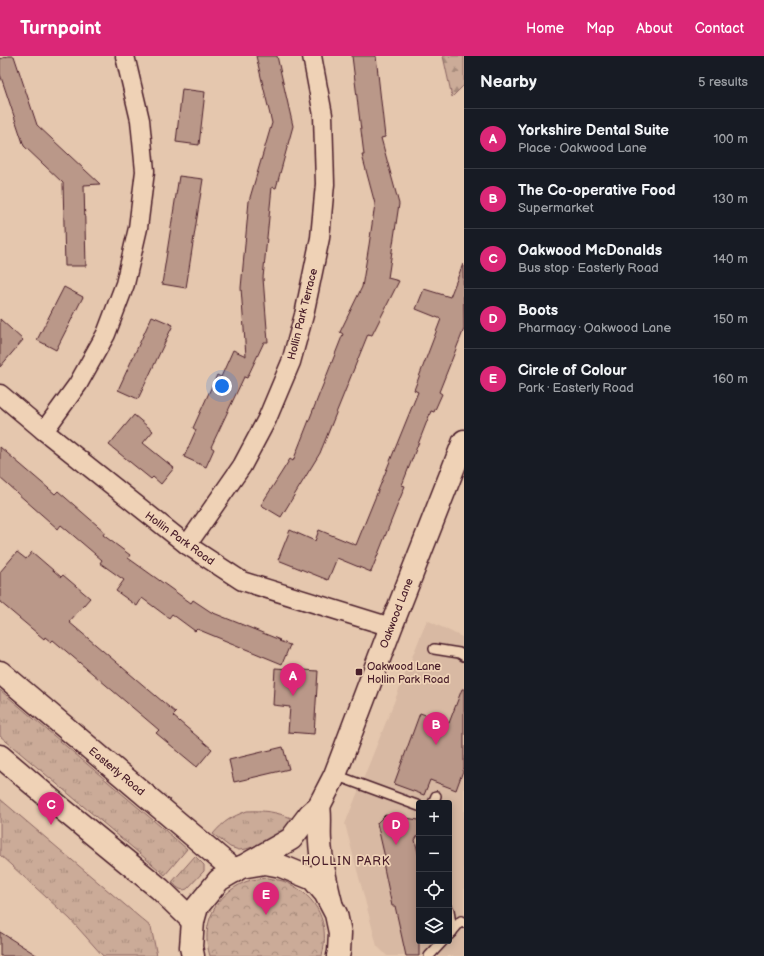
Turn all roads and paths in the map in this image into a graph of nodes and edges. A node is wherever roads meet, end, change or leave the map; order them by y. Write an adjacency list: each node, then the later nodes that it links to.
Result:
1 (125, 56): 4 (street)
2 (312, 56): 6 (street, Hollin Park Terrace)
3 (0, 394): 4 (street, Hollin Park Road)
4 (44, 431): 6 (street, Hollin Park Road)
5 (464, 441): 7 (main road, Oakwood Lane)
6 (187, 546): 7 (street, Hollin Park Road)
7 (391, 627): 12 (main road, Oakwood Lane)
8 (434, 649): 9 (lane)
9 (464, 656)
10 (0, 672): 15 (main road, Easterly Road)
11 (0, 756): 17 (main road)
12 (335, 775): 13 (lane); 14 (main road, Oakwood Lane)
13 (416, 805)
14 (318, 806): 15 (main road, Oakwood Lane); 16 (main road)
15 (238, 869): 16 (main road); 17 (main road)
16 (330, 903): 21 (main road)
17 (193, 921): 22 (main road)
18 (464, 923): 19 (lane)
19 (452, 931)
20 (440, 944): 23 (lane)
21 (340, 955)
22 (193, 956)
23 (429, 956)

